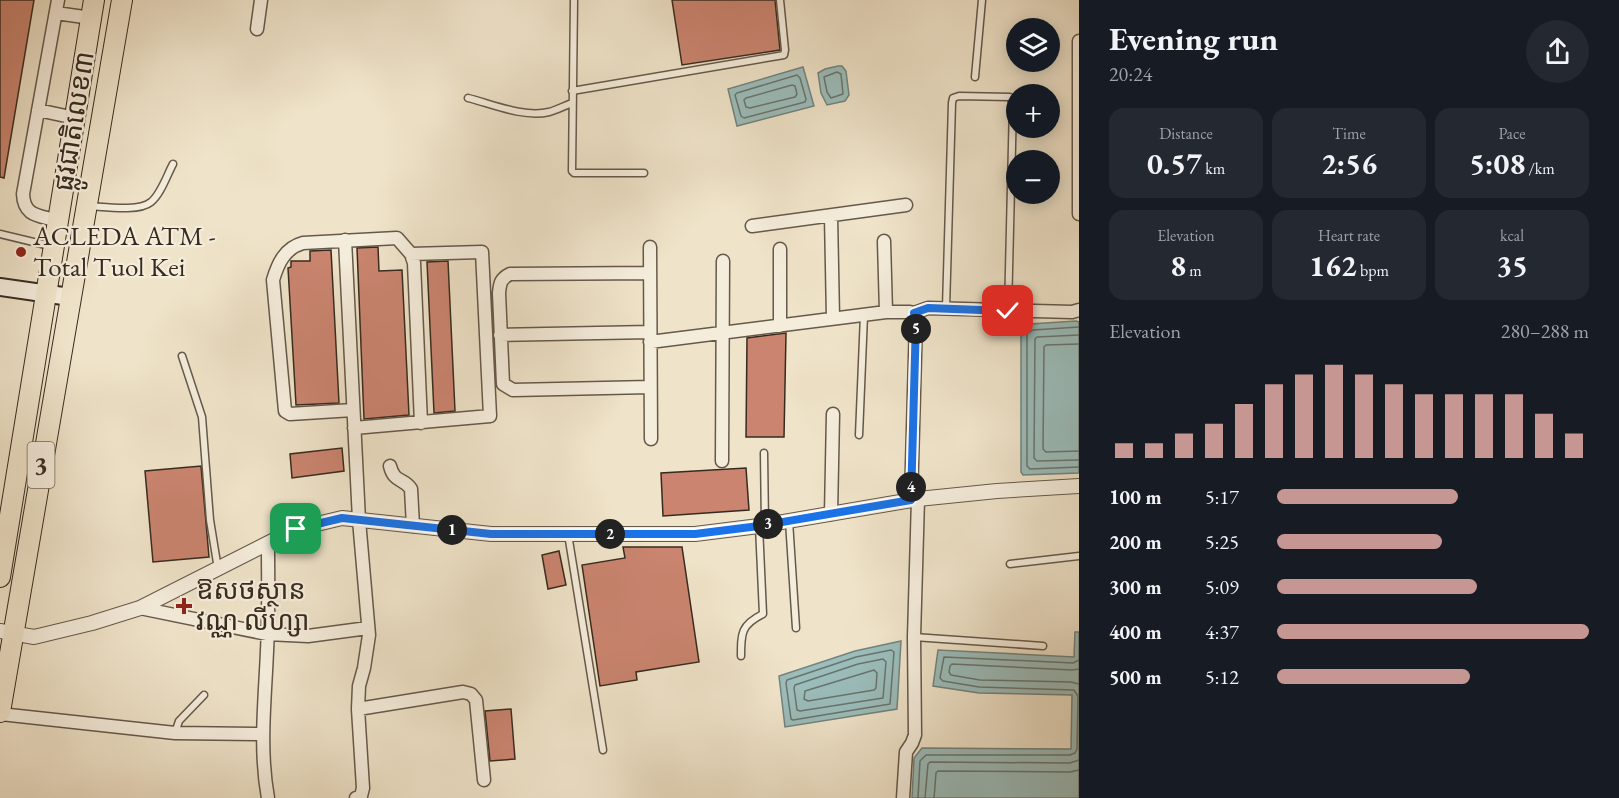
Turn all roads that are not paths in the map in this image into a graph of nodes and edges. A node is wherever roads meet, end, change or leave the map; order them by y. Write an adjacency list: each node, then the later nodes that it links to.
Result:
1 (122, 0): 19 (highway, ផ្លូវជាតិលេខ៣ / 3)
2 (261, 0): 8 (street)
3 (574, 0): 11 (lane)
4 (780, 0): 11 (lane)
5 (982, 0): 10 (lane)
6 (57, 6): 7 (street); 14 (street)
7 (93, 9): 15 (highway, ផ្លូវជាតិលេខ៣ / 3)
8 (257, 29)
9 (1079, 41): 20 (street)
10 (975, 77)
11 (572, 91): 13 (lane)
12 (468, 98): 13 (lane)
13 (572, 103): 17 (lane)
14 (38, 110): 15 (street); 22 (street)
15 (75, 118): 22 (highway, ផ្លូវជាតិលេខ៣ / 3)
16 (173, 164): 19 (lane)
17 (644, 173)
18 (906, 205): 21 (street)
19 (87, 206): 35 (highway, ផ្លូវជាតិលេខ៣ / 3)
20 (1079, 214)
21 (831, 216): 23 (street); 42 (street)
22 (58, 221): 27 (highway, ផ្លូវជាតិលេខ៣ / 3)
23 (752, 226)
24 (0, 234): 27 (lane)
25 (345, 240): 30 (street); 49 (street); 49 (street)
26 (884, 241): 39 (street)
27 (53, 247): 34 (highway, ផ្លូវជាតិលេខ៣ / 3)
28 (650, 247): 32 (street)
29 (780, 249): 43 (street)
30 (411, 254): 51 (street); 51 (street)
31 (723, 261): 44 (street)
32 (650, 273): 45 (street); 46 (street)
33 (0, 287): 34 (main road)
34 (46, 292): 35 (main road); 70 (highway, ផ្លូវជាតិលេខ៣ / 3)
35 (69, 297): 74 (highway, ផ្លូវជាតិលេខ៣ / 3)
36 (946, 309): 38 (street); 38 (lane); 40 (street)
37 (1079, 310): 38 (street)
38 (1008, 311)
39 (886, 312): 40 (street); 41 (street)
40 (914, 313): 59 (street)
41 (864, 315): 42 (street); 53 (lane)
42 (833, 318): 43 (street)
43 (780, 326): 44 (street)
44 (723, 333): 46 (street); 56 (street)
45 (500, 335): 46 (street); 48 (street)
46 (650, 337): 48 (street)
47 (182, 356): 69 (lane)
48 (650, 387): 54 (street)
49 (353, 410): 52 (street)
50 (833, 414): 60 (street)
51 (421, 423): 52 (street)
52 (354, 428): 61 (street)
53 (859, 435)
54 (651, 440)
55 (764, 453): 63 (lane)
56 (722, 461)
57 (390, 466): 64 (street)
58 (1079, 486): 59 (street)
59 (914, 500): 60 (street); 76 (street)
60 (831, 514): 62 (street)
61 (359, 520): 64 (street); 66 (street); 72 (street)
62 (789, 521): 63 (street); 73 (lane)
63 (762, 525): 65 (street); 78 (lane)
64 (413, 526): 65 (street)
65 (568, 533): 85 (lane)
66 (268, 544): 69 (street); 75 (street)
67 (1079, 556): 68 (lane)
68 (1010, 564)
69 (218, 569): 71 (street)
70 (0, 577)
71 (140, 608): 74 (street); 75 (street)
72 (368, 628): 75 (street); 81 (street)
73 (796, 628)
74 (6, 632): 79 (highway, ផ្លូវជាតិលេខ៣ / 3)
75 (267, 634): 84 (street)
76 (914, 637): 77 (lane); 89 (street)
77 (1043, 646)
78 (741, 656)
79 (4, 669): 82 (highway, ផ្លូវជាតិលេខ៣ / 3)
80 (204, 695): 83 (lane)
81 (358, 709): 86 (street); 88 (street)
82 (0, 713): 83 (street)
83 (175, 733): 84 (street)
84 (263, 734): 87 (street)
85 (603, 750)
86 (484, 780)
87 (268, 798)
88 (357, 798)
89 (903, 798)

